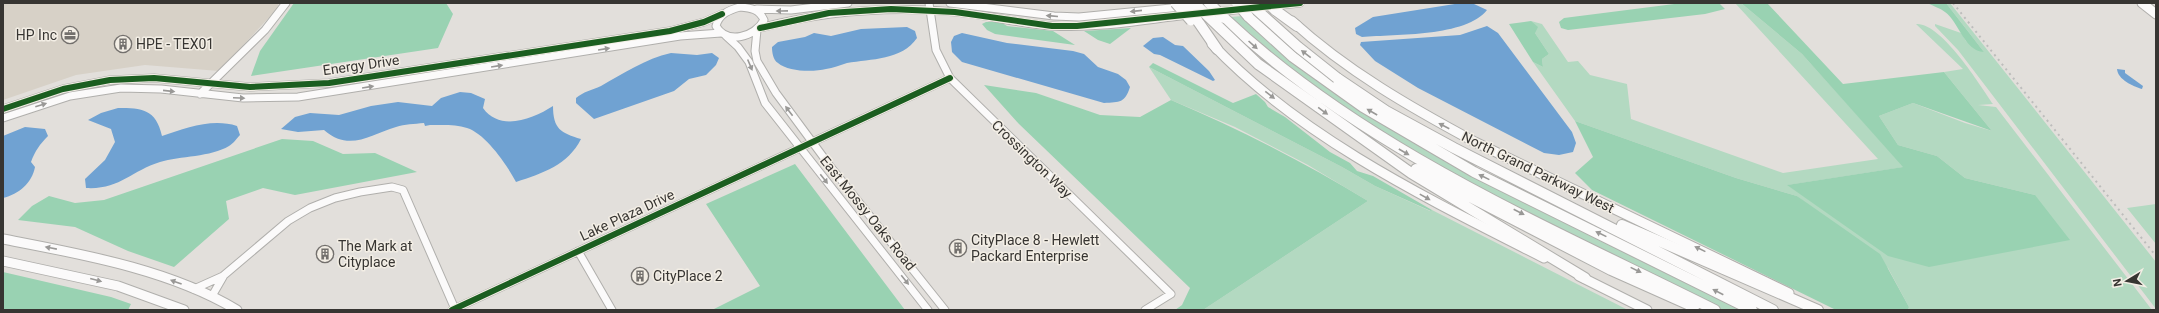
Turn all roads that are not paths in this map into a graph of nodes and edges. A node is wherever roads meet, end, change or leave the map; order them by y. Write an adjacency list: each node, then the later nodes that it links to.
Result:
1 (286, 3): 30 (street)
2 (728, 3): 21 (street)
3 (848, 3): 18 (street, one-way to 18)
4 (929, 3): 20 (street, Crossington Way)
5 (950, 3): 23 (street, one-way to 5)
6 (1175, 3): 24 (main road, bridge)
7 (1184, 3): 24 (highway, bridge)
8 (1194, 3): 34 (highway, one-way to 34, bridge)
9 (1209, 3): 58 (highway, one-way to 58, bridge)
10 (1217, 3): 23 (street, one-way to 23)
11 (1237, 3): 59 (highway, North Grand Parkway West, one-way to 11, bridge)
12 (1249, 3): 37 (highway, one-way to 12, bridge)
13 (1268, 3): 19 (highway, bridge)
14 (1300, 3): 25 (street)
15 (2142, 3): 22 (main road)
16 (2151, 3): 17 (main road)
17 (2156, 6)
18 (752, 7): 21 (street); 27 (street)
19 (1276, 7): 26 (highway)
20 (930, 11): 25 (street); 27 (street); 29 (street, Crossington Way)
21 (724, 13): 28 (street); 30 (street, Energy Drive)
22 (2156, 14)
23 (1091, 16): 25 (street)
24 (1194, 20): 44 (main road, one-way to 44)
25 (1094, 25)
26 (1297, 26): 62 (main road, North Grand Parkway West, one-way to 26)
27 (759, 29): 28 (street); 35 (street, East Mossy Oaks Road, one-way to 27)
28 (723, 34): 31 (street, Energy Drive, one-way to 28); 36 (street, East Mossy Oaks Road, one-way to 36)
29 (950, 78): 35 (street, Lake Plaza Drive); 55 (street, Crossington Way)
30 (211, 84): 31 (street); 32 (street, Energy Drive)
31 (200, 94): 33 (street, Energy Drive, one-way to 31)
32 (3, 109)
33 (3, 118)
34 (1364, 140): 44 (highway); 57 (highway)
35 (812, 142): 36 (street, Lake Plaza Drive); 38 (street, East Mossy Oaks Road)
36 (800, 148): 39 (street, East Mossy Oaks Road, one-way to 39); 41 (street, Lake Plaza Drive)
37 (1553, 196): 60 (highway); 61 (highway)
38 (871, 216): 39 (street); 46 (street, East Mossy Oaks Road)
39 (858, 222): 48 (street, East Mossy Oaks Road, one-way to 48)
40 (3, 239): 45 (main road, one-way to 40)
41 (578, 251): 49 (street, Lake Plaza Drive); 52 (street)
42 (3, 261): 50 (main road, one-way to 50)
43 (223, 276): 45 (street); 47 (street); 49 (street)
44 (1585, 278): 56 (main road)
45 (194, 289): 47 (main road)
46 (934, 295): 48 (street); 54 (street, East Mossy Oaks Road)
47 (212, 296): 51 (main road)
48 (922, 302): 53 (street, East Mossy Oaks Road)
49 (454, 309)
50 (184, 310)
51 (237, 310)
52 (612, 310)
53 (928, 310)
54 (945, 310)
55 (1145, 310)
56 (1646, 310)
57 (1701, 310)
58 (1715, 310)
59 (1752, 310)
60 (1773, 310)
61 (1818, 310)
62 (1823, 310)

